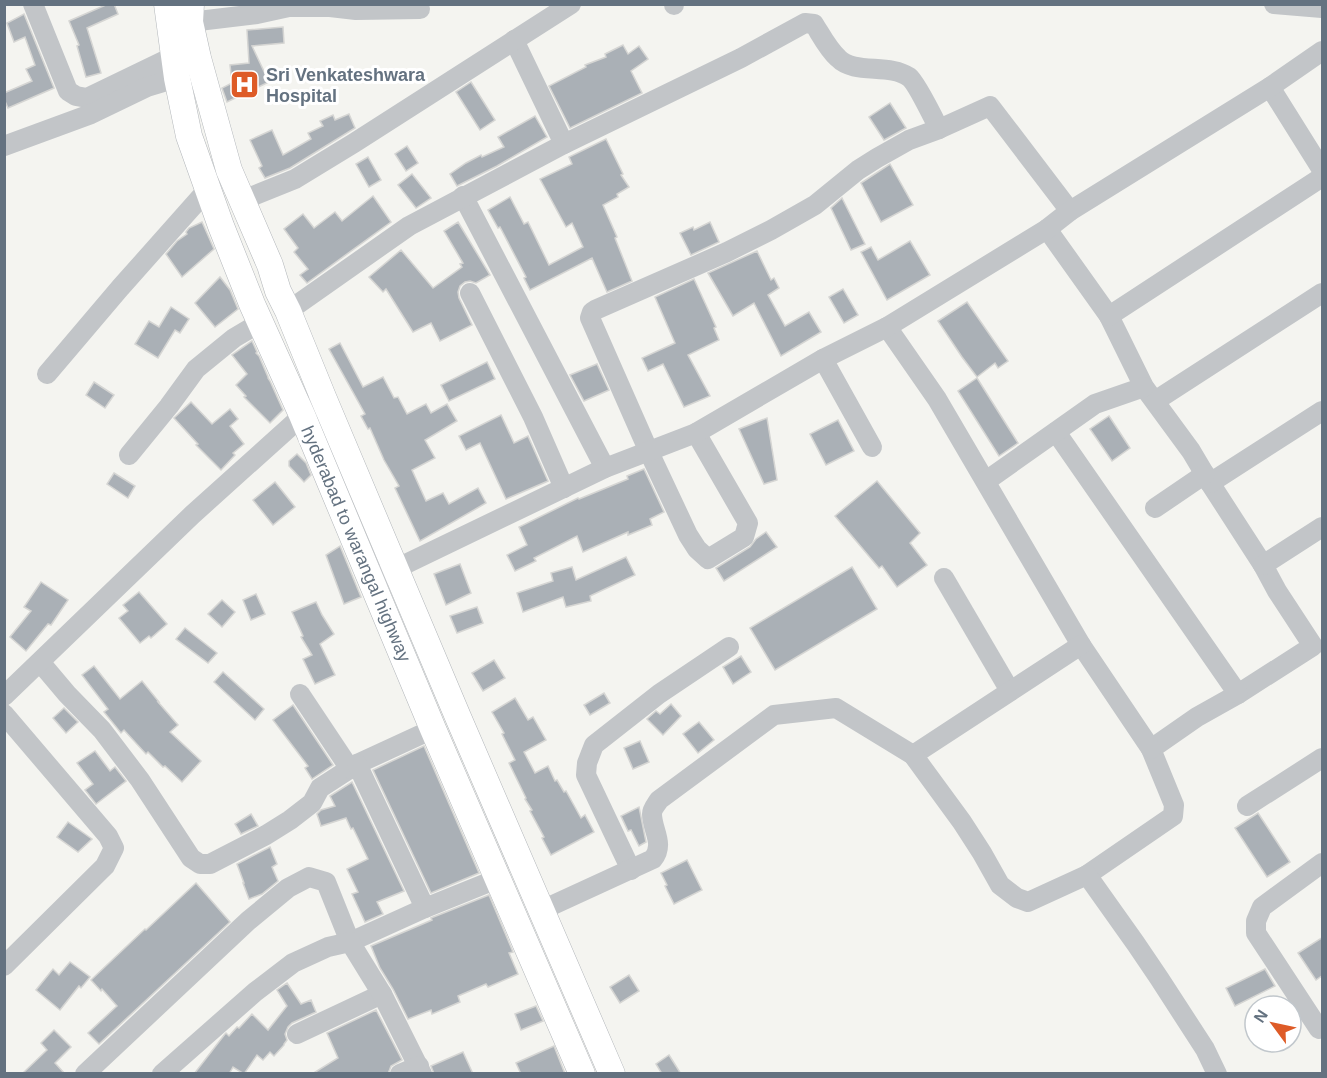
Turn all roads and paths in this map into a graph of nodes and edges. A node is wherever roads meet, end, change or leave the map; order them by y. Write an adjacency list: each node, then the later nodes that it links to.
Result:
1 (33, 4): 11 (street)
2 (167, 4): 11 (main road, hyderabad to warangal highway)
3 (571, 4): 9 (street)
4 (1274, 4): 6 (street)
5 (289, 6): 7 (street); 8 (street)
6 (1323, 8)
7 (420, 9)
8 (190, 13): 20 (main road)
9 (514, 40): 14 (street); 20 (street)
10 (1323, 51): 12 (street)
11 (175, 67): 15 (street); 18 (main road, hyderabad to warangal highway)
12 (1270, 87): 16 (street); 21 (street)
13 (939, 129): 14 (street); 21 (street); 38 (street)
14 (564, 144): 19 (street)
15 (4, 146)
16 (1323, 170)
17 (1323, 177): 26 (street)
18 (208, 189): 27 (main road, hyderabad to warangal highway); 30 (street)
19 (463, 196): 25 (street); 40 (street)
20 (243, 200): 25 (main road)
21 (1070, 211): 22 (street)
22 (1047, 229): 26 (street); 28 (street)
23 (470, 293): 43 (street)
24 (1323, 293): 31 (street)
25 (288, 311): 32 (main road)
26 (1109, 316): 31 (street)
27 (261, 322): 34 (main road, hyderabad to warangal highway); 39 (street)
28 (888, 327): 29 (street); 42 (street)
29 (823, 359): 36 (street); 37 (street)
30 (47, 374)
31 (1150, 394): 35 (street); 41 (street)
32 (323, 397): 34 (street); 47 (main road)
33 (1323, 411): 41 (street)
34 (302, 416): 49 (main road, hyderabad to warangal highway); 53 (street)
35 (1056, 432): 42 (street); 56 (street)
36 (696, 433): 38 (street); 38 (street)
37 (872, 447)
38 (649, 452): 40 (street)
39 (129, 455)
40 (605, 468): 43 (street)
41 (1207, 479): 44 (street); 46 (street)
42 (986, 481): 51 (street)
43 (564, 488): 47 (street)
44 (1155, 508)
45 (1323, 527): 46 (street)
46 (1263, 565): 50 (street)
47 (396, 569): 49 (street); 70 (main road)
48 (944, 578): 54 (street)
49 (372, 581): 59 (main road, hyderabad to warangal highway)
50 (1318, 644): 56 (street)
51 (1081, 645): 54 (street); 60 (street)
52 (729, 647): 66 (street)
53 (40, 662): 57 (street); 63 (street)
54 (1010, 691): 61 (street)
55 (300, 694): 63 (street)
56 (1238, 694): 60 (street)
57 (4, 696)
58 (4, 714): 72 (street)
59 (433, 729): 63 (street); 68 (main road, hyderabad to warangal highway)
60 (1151, 749): 67 (street)
61 (912, 755): 66 (street); 67 (street)
62 (1323, 758): 64 (street)
63 (353, 767): 69 (street)
64 (1247, 806)
65 (1323, 863): 74 (street)
66 (631, 870): 70 (street)
67 (1087, 875): 82 (street)
68 (498, 879): 69 (street); 80 (main road, hyderabad to warangal highway)
69 (425, 908): 71 (street)
70 (542, 910): 81 (main road)
71 (350, 942): 73 (street); 77 (street); 78 (street)
72 (5, 964)
73 (382, 994): 75 (street); 76 (street)
74 (1319, 1029)
75 (297, 1034)
76 (420, 1070): 79 (street)
77 (84, 1074)
78 (162, 1074)
79 (400, 1074)
80 (582, 1074)
81 (612, 1074)
82 (1217, 1074)

